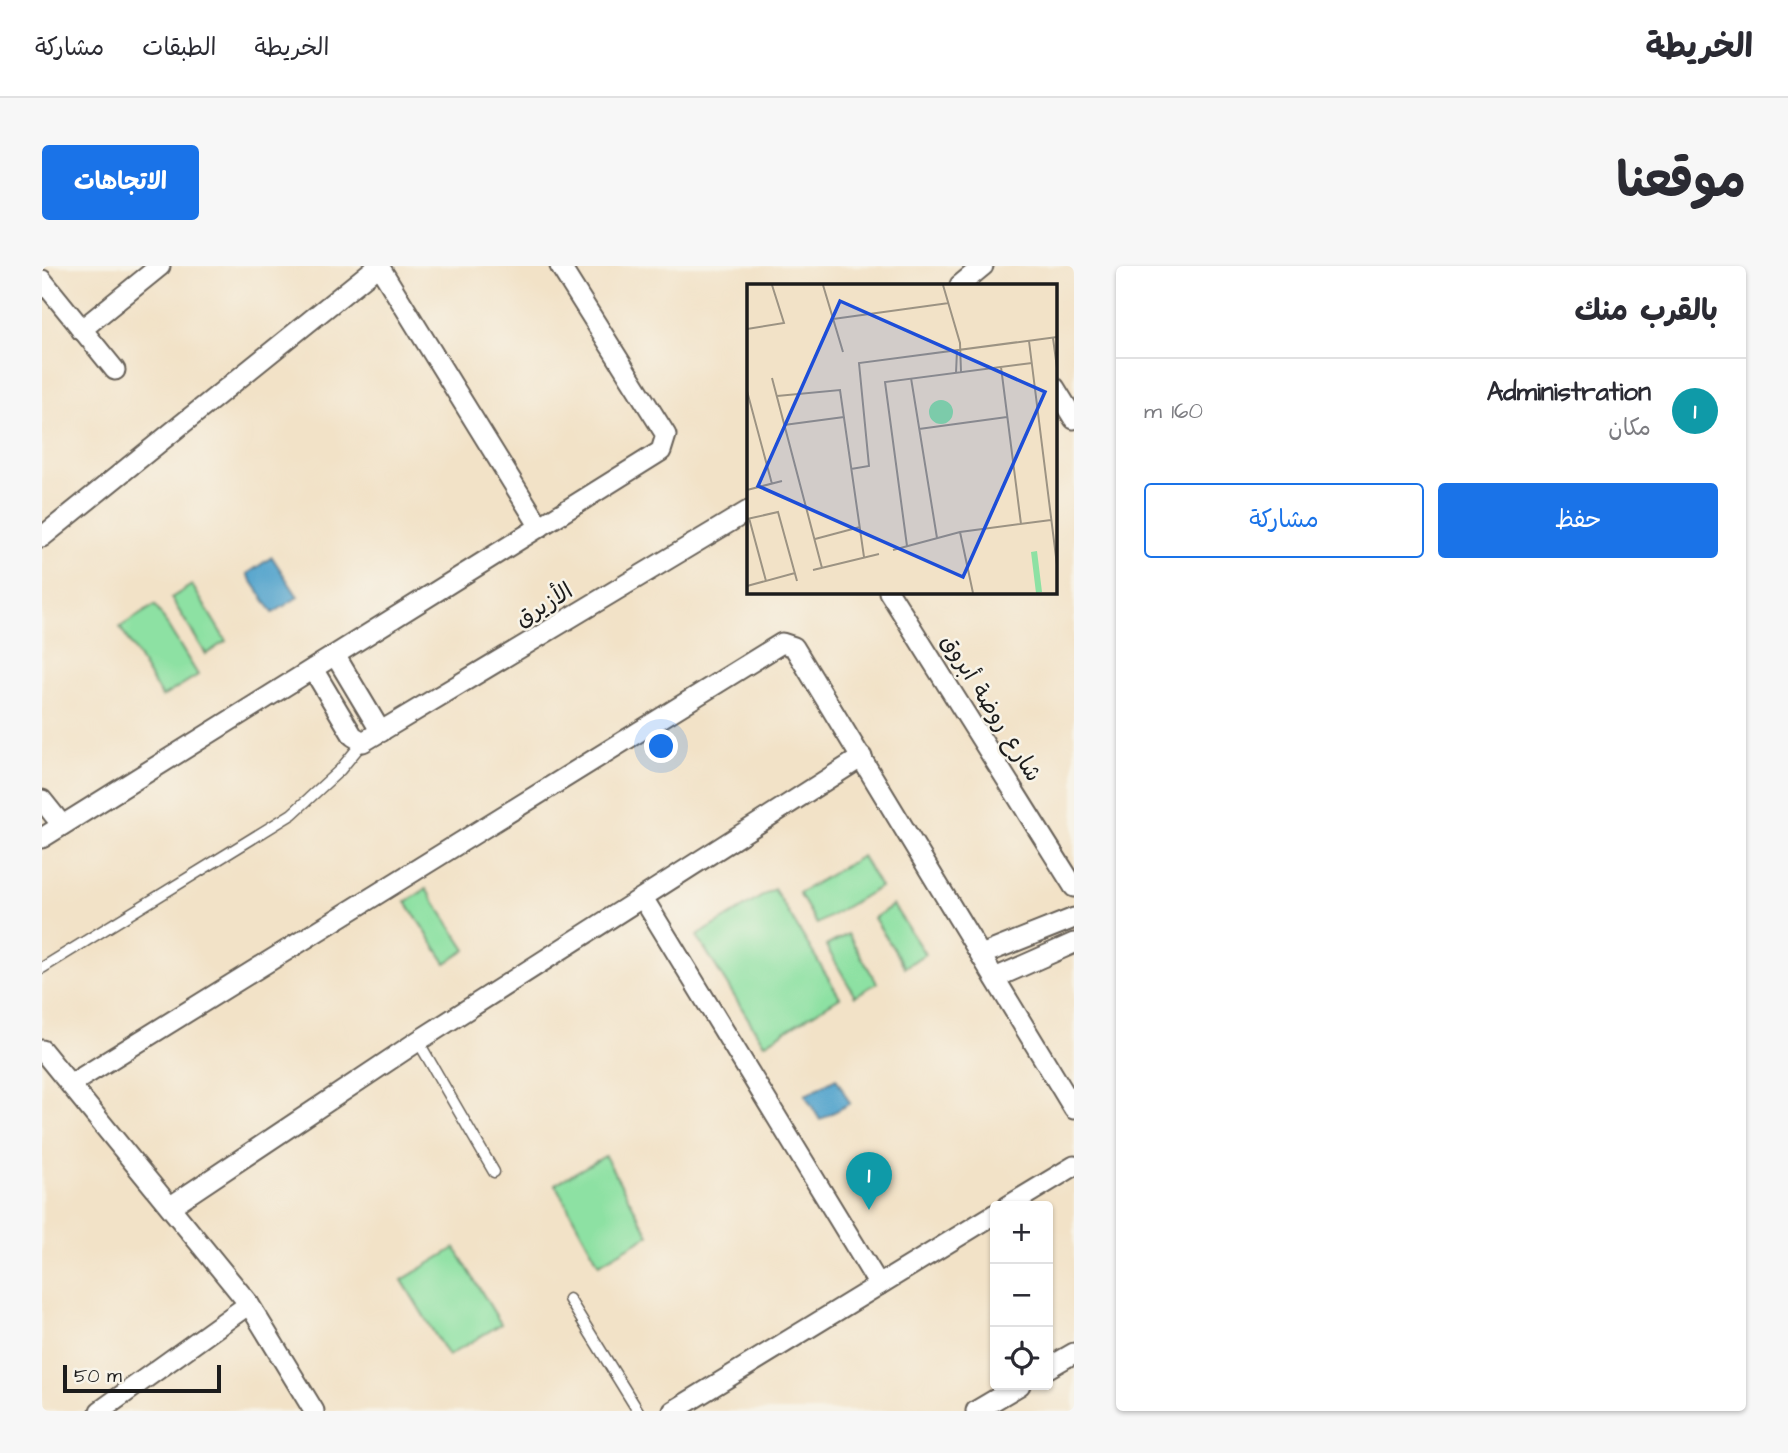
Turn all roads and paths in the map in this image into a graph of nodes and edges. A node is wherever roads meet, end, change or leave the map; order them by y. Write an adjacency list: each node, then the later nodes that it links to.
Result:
1 (160, 266): 7 (street)
2 (379, 266): 12 (street); 13 (street)
3 (560, 266): 12 (street)
4 (982, 274): 6 (street)
5 (42, 281): 7 (street)
6 (962, 284)
7 (81, 330): 8 (street)
8 (115, 370)
9 (1056, 390): 10 (street)
10 (1074, 419)
11 (747, 512): 17 (street, الأزيرق)
12 (540, 527): 15 (street)
13 (42, 537)
14 (890, 593): 22 (street, شارع روضة أبروق)
15 (335, 655): 16 (street); 17 (street)
16 (313, 668): 17 (street); 20 (street)
17 (372, 737): 27 (lane)
18 (862, 757): 23 (street); 26 (street); 31 (street)
19 (42, 800): 20 (street)
20 (62, 825): 21 (street)
21 (42, 838)
22 (1074, 887)
23 (643, 898): 29 (street); 38 (street)
24 (1074, 918): 26 (street)
25 (1074, 943): 28 (street)
26 (981, 956): 28 (street)
27 (42, 968)
28 (995, 978): 32 (street)
29 (418, 1041): 34 (lane); 36 (street)
30 (42, 1049): 31 (street)
31 (71, 1084): 36 (street)
32 (1074, 1109)
33 (1074, 1166): 35 (street)
34 (494, 1172)
35 (1016, 1201)
36 (171, 1206): 40 (street)
37 (990, 1217): 38 (street)
38 (879, 1285): 47 (street)
39 (569, 1299): 46 (lane)
40 (249, 1304): 44 (street); 45 (street)
41 (1074, 1353): 42 (street)
42 (1053, 1365)
43 (1012, 1390): 48 (street)
44 (100, 1411)
45 (314, 1411)
46 (638, 1411)
47 (673, 1411)
48 (976, 1411)

